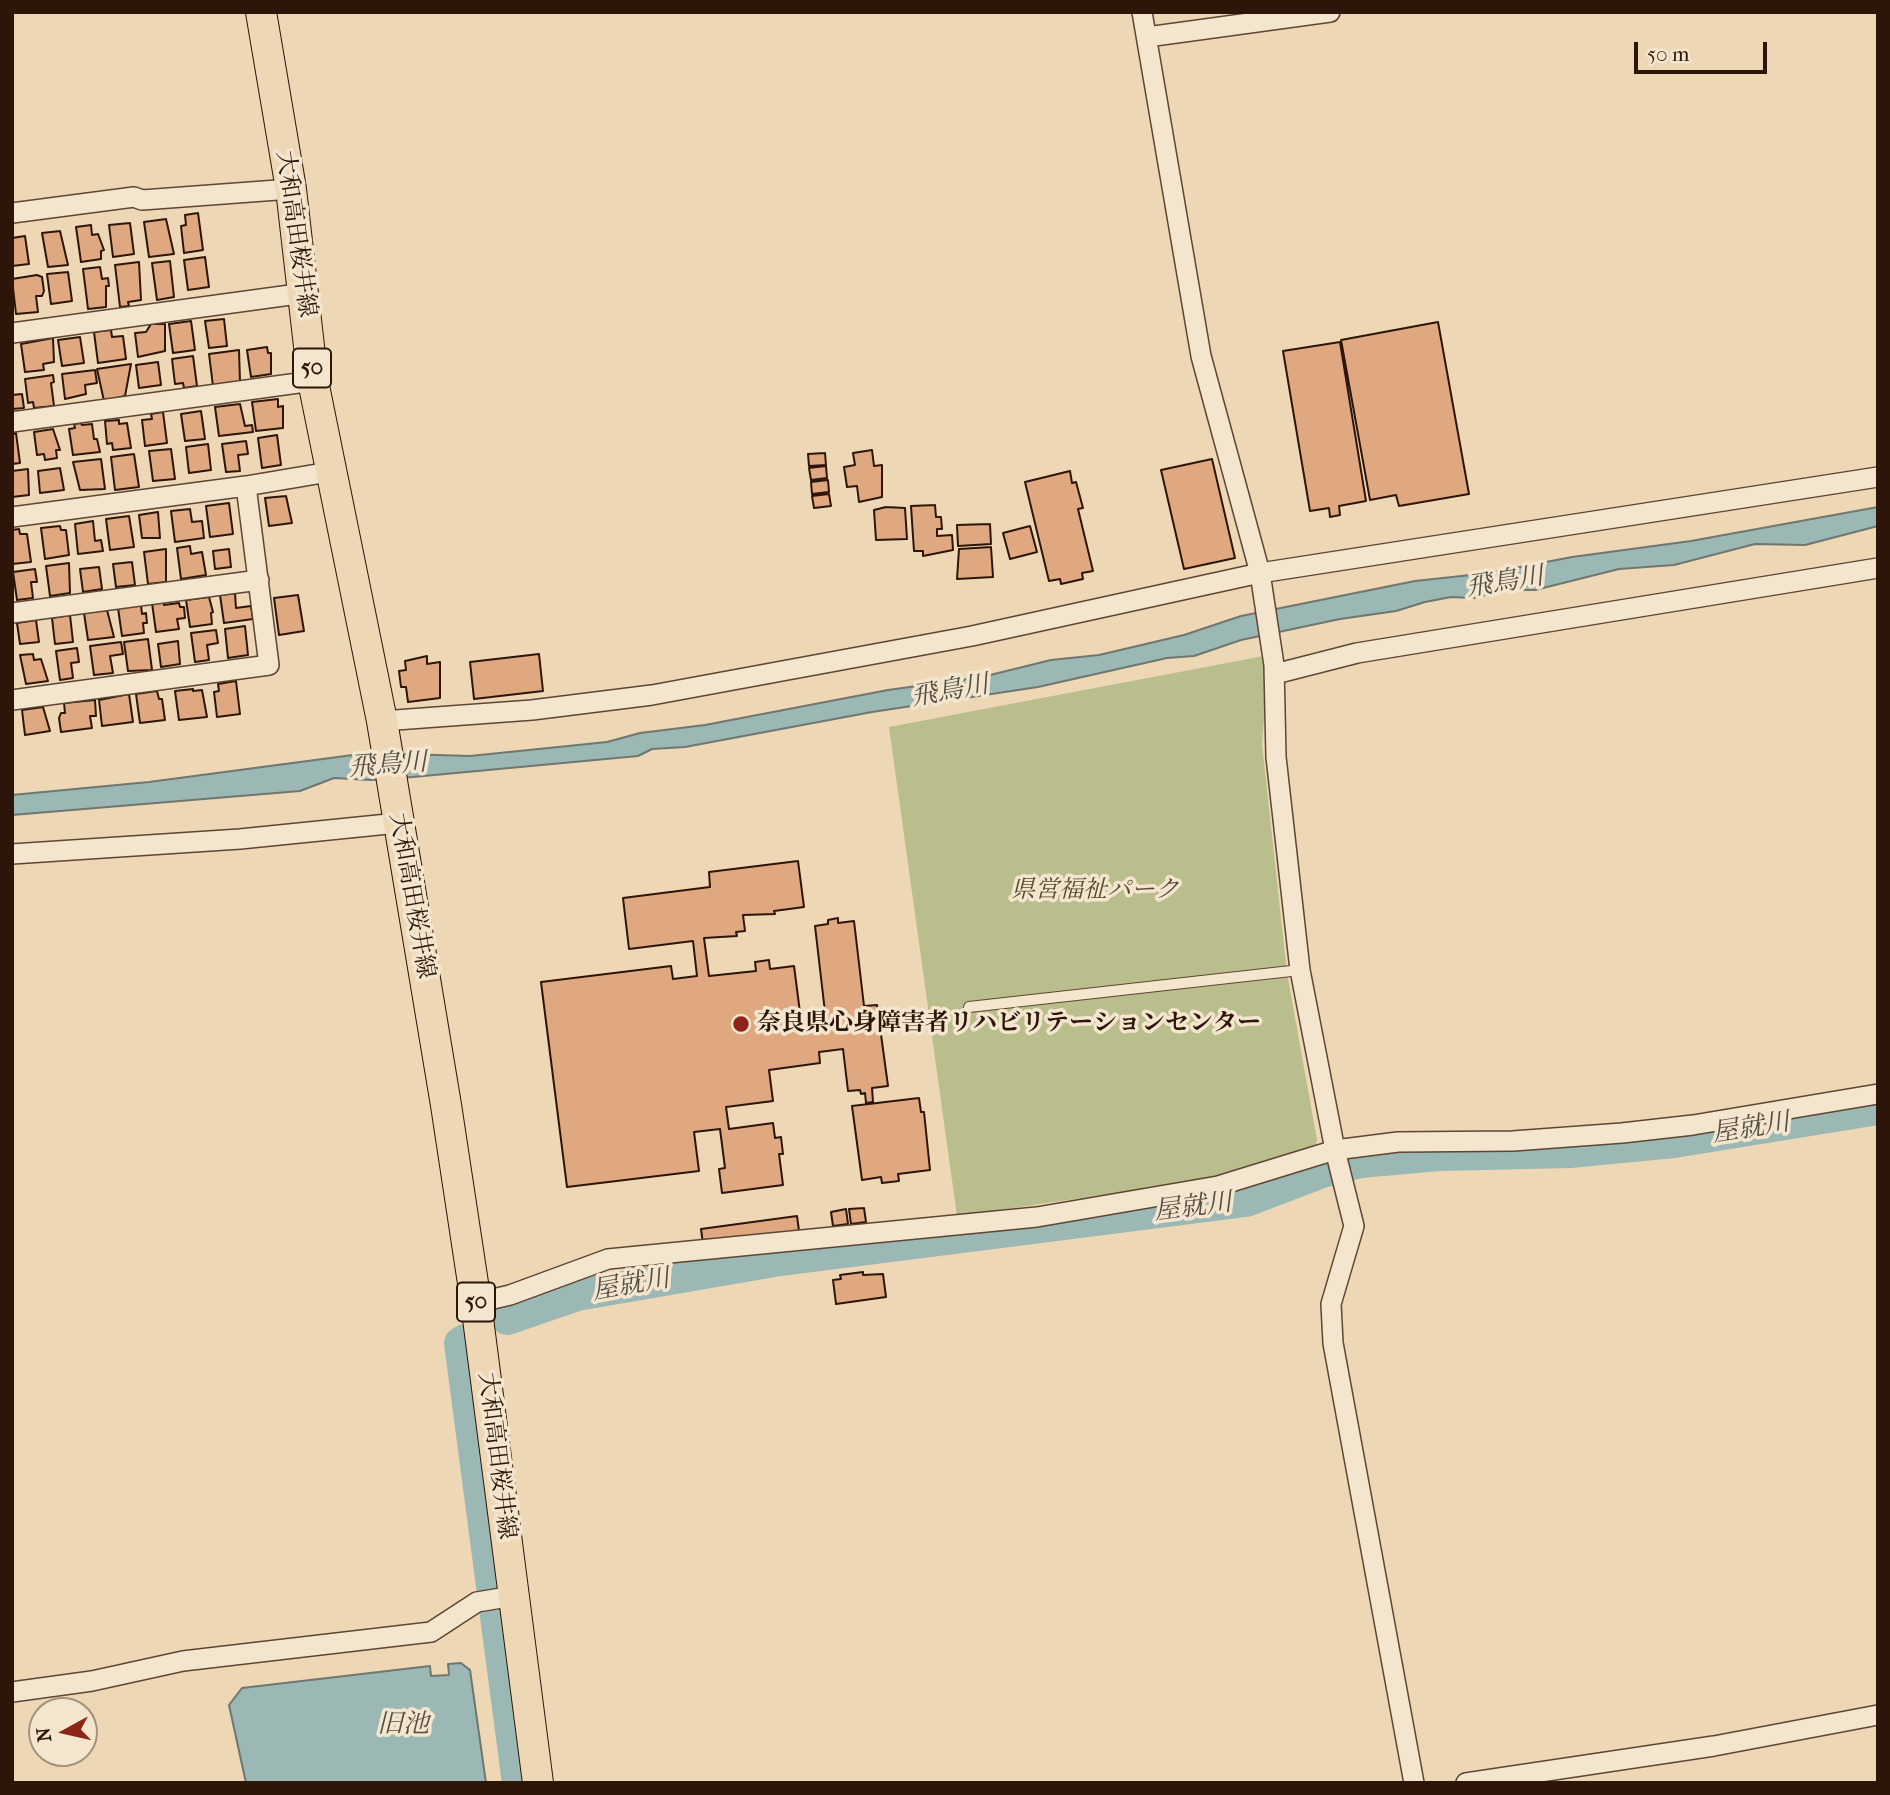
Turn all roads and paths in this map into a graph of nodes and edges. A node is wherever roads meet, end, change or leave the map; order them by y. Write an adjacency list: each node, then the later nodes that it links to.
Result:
1 (261, 12): 5 (main road, 大和高田桜井線 / 50)
2 (1142, 12): 4 (street)
3 (1331, 12): 4 (street)
4 (1147, 37): 16 (street)
5 (291, 189): 6 (street); 7 (main road, 大和高田桜井線 / 50)
6 (12, 213)
7 (305, 293): 8 (street); 9 (main road, 大和高田桜井線 / 50)
8 (12, 332)
9 (313, 381): 10 (street); 11 (main road, 大和高田桜井線 / 50)
10 (12, 422)
11 (329, 472): 13 (street); 21 (main road, 大和高田桜井線 / 50)
12 (1878, 477): 16 (street)
13 (246, 486): 14 (street); 17 (street)
14 (12, 517)
15 (1878, 568): 19 (street)
16 (1261, 578): 19 (street); 21 (street)
17 (259, 580): 18 (street); 20 (street)
18 (12, 613)
19 (1274, 669): 24 (street)
20 (12, 700)
21 (383, 726): 22 (main road, 大和高田桜井線 / 50)
22 (397, 818): 23 (street); 28 (main road, 大和高田桜井線 / 50)
23 (12, 854)
24 (1300, 970): 25 (lane); 27 (street)
25 (969, 1007)
26 (1878, 1094): 27 (street)
27 (1337, 1161): 28 (street); 33 (street)
28 (476, 1303): 29 (main road, 大和高田桜井線 / 50)
29 (499, 1599): 30 (street); 32 (main road, 大和高田桜井線 / 50)
30 (12, 1692)
31 (1878, 1715): 34 (street)
32 (538, 1783)
33 (1414, 1783)
34 (1466, 1783)

